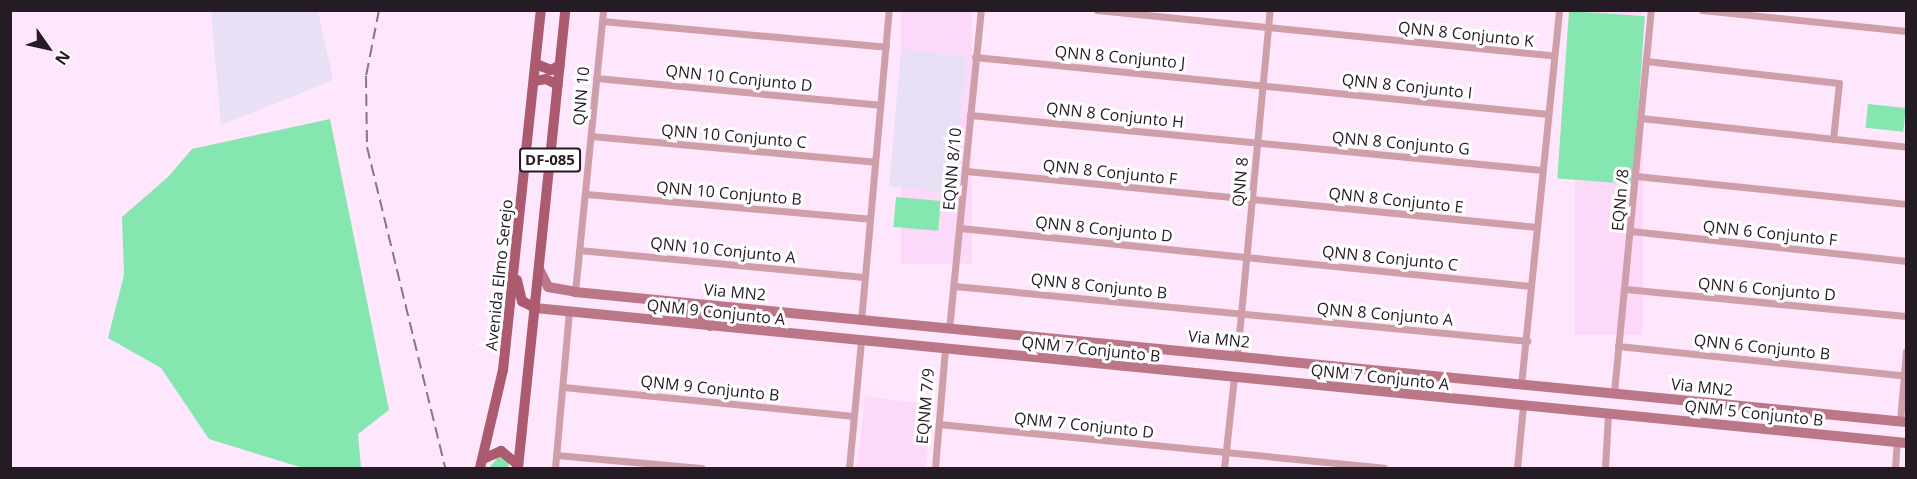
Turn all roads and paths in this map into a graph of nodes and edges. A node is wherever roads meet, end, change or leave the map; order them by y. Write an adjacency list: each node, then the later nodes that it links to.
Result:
1 (541, 10): 18 (main road, Avenida Elmo Serejo / DF-085)
2 (565, 10): 19 (main road, DF-085)
3 (603, 10): 11 (street, QNN 10)
4 (889, 10): 14 (street)
5 (981, 10): 16 (street, EQNN 8/10)
6 (1098, 10): 12 (street, QNN 8 Conjunto K)
7 (1270, 10): 12 (street, QNN 8)
8 (1559, 10): 15 (street)
9 (1651, 10): 17 (street, EQNn /8)
10 (1702, 10): 13 (street)
11 (602, 21): 14 (street); 20 (street, QNN 10)
12 (1268, 28): 15 (street, QNN 8 Conjunto K); 22 (street, QNN 8)
13 (1906, 31)
14 (886, 47): 24 (street)
15 (1554, 56): 25 (street)
16 (975, 57): 22 (street, QNN 8 Conjunto J); 26 (street, EQNN 8/10)
17 (1646, 61): 27 (street, EQNn /8); 29 (street)
18 (536, 64): 19 (main road); 21 (main road, Avenida Elmo Serejo / DF-085)
19 (560, 65): 23 (main road, DF-085)
20 (596, 78): 24 (street, QNN 10 Conjunto D); 28 (street, QNN 10)
21 (534, 81): 23 (main road); 46 (main road, Avenida Elmo Serejo / DF-085)
22 (1263, 84): 25 (street, QNN 8 Conjunto I); 30 (street, QNN 8)
23 (558, 85): 47 (main road, DF-085)
24 (880, 105): 32 (street)
25 (1548, 114): 33 (street)
26 (970, 115): 30 (street, QNN 8 Conjunto H); 34 (street, EQNN 8/10)
27 (1641, 118): 29 (street); 35 (street, EQNn /8)
28 (591, 136): 32 (street, QNN 10 Conjunto C); 36 (street, QNN 10)
29 (1833, 139): 31 (street)
30 (1257, 143): 33 (street, QNN 8 Conjunto G); 37 (street, QNN 8)
31 (1906, 147)
32 (875, 162): 39 (street)
33 (1542, 170): 40 (street)
34 (966, 171): 37 (street, QNN 8 Conjunto F); 41 (street, EQNN 8/10)
35 (1636, 176): 38 (street); 42 (street, EQNn /8)
36 (586, 194): 39 (street, QNN 10 Conjunto B); 43 (street, QNN 10)
37 (1252, 200): 40 (street, QNN 8 Conjunto E); 44 (street, QNN 8)
38 (1906, 204)
39 (870, 219): 48 (street)
40 (1537, 227): 50 (street)
41 (960, 228): 44 (street, QNN 8 Conjunto D); 49 (street, EQNN 8/10)
42 (1631, 231): 45 (street, QNN 6 Conjunto F); 51 (street, EQNn /8)
43 (579, 250): 48 (street, QNN 10 Conjunto A); 52 (street, QNN 10)
44 (1246, 257): 50 (street, QNN 8 Conjunto C); 58 (street, QNN 8)
45 (1906, 261)
46 (515, 269): 54 (main road); 96 (main road, Avenida Elmo Serejo / DF-085)
47 (539, 269): 52 (main road, Via MN2); 54 (main road, DF-085)
48 (864, 277): 61 (street)
49 (954, 286): 58 (street, QNN 8 Conjunto B); 63 (street, EQNN 8/10)
50 (1531, 286): 65 (street)
51 (1624, 289): 59 (street, QNN 6 Conjunto D); 68 (street, EQNn /8)
52 (574, 291): 53 (main road, Via MN2)
53 (687, 303): 56 (main road, Via MN2); 60 (main road)
54 (535, 308): 55 (main road, QNM 9 Conjunto A); 97 (main road, DF-085)
55 (569, 312): 60 (main road, QNM 9 Conjunto A); 80 (street)
56 (782, 312): 57 (main road, Via MN2); 62 (main road)
57 (800, 314): 61 (main road, Via MN2); 64 (main road)
58 (1241, 314): 65 (street, QNN 8 Conjunto A); 72 (street, QNN 8)
59 (1906, 316)
60 (609, 317): 62 (main road, QNM 9 Conjunto A)
61 (861, 321): 63 (main road, Via MN2)
62 (710, 326): 64 (main road, QNM 9 Conjunto A)
63 (948, 329): 67 (main road, Via MN2)
64 (770, 333): 66 (main road, QNM 9 Conjunto A)
65 (1527, 341): 79 (street)
66 (861, 342): 69 (main road, EQNM 7/9); 87 (street)
67 (1092, 343): 71 (main road, Via MN2); 73 (main road)
68 (1618, 345): 76 (street, QNN 6 Conjunto B); 83 (street, EQNn /8)
69 (945, 350): 73 (main road, QNM 7 Conjunto B); 91 (street, EQNM 7/9)
70 (1906, 351): 76 (street)
71 (1192, 352): 72 (main road, Via MN2); 74 (main road)
72 (1237, 356): 75 (main road, Via MN2)
73 (1089, 364): 74 (main road, QNM 7 Conjunto B)
74 (1106, 366): 77 (main road, QNM 7 Conjunto B)
75 (1375, 371): 78 (main road, Via MN2); 81 (main road)
76 (1905, 376): 90 (street)
77 (1234, 378): 81 (main road, QNM 7 Conjunto A); 94 (street)
78 (1462, 379): 79 (main road, Via MN2); 82 (main road)
79 (1521, 386): 83 (main road, Via MN2)
80 (563, 387): 87 (street, QNM 9 Conjunto B); 95 (street)
81 (1371, 390): 82 (main road, QNM 7 Conjunto A)
82 (1384, 392): 84 (main road, QNM 7 Conjunto A)
83 (1614, 392): 85 (main road, Via MN2)
84 (1523, 406): 86 (main road, QNM 7 Conjunto A); 104 (street)
85 (1744, 406): 88 (main road, Via MN2); 89 (main road)
86 (1608, 415): 89 (main road, QNM 5 Conjunto B); 105 (street)
87 (854, 416): 100 (street)
88 (1845, 416): 90 (main road, Via MN2); 92 (main road)
89 (1676, 421): 92 (main road, QNM 5 Conjunto B)
90 (1903, 421)
91 (939, 424): 94 (street, QNM 7 Conjunto D); 101 (street, EQNM 7/9)
92 (1768, 430): 93 (main road, QNM 5 Conjunto B)
93 (1902, 442): 106 (street)
94 (1226, 453): 102 (street); 103 (street, QNM 7 Conjunto D)
95 (556, 455): 98 (street); 99 (street)
96 (481, 464): 97 (main road)
97 (518, 467)
98 (555, 468)
99 (701, 468)
100 (849, 468)
101 (935, 468)
102 (1224, 468)
103 (1384, 468)
104 (1517, 468)
105 (1605, 468)
106 (1895, 468)

